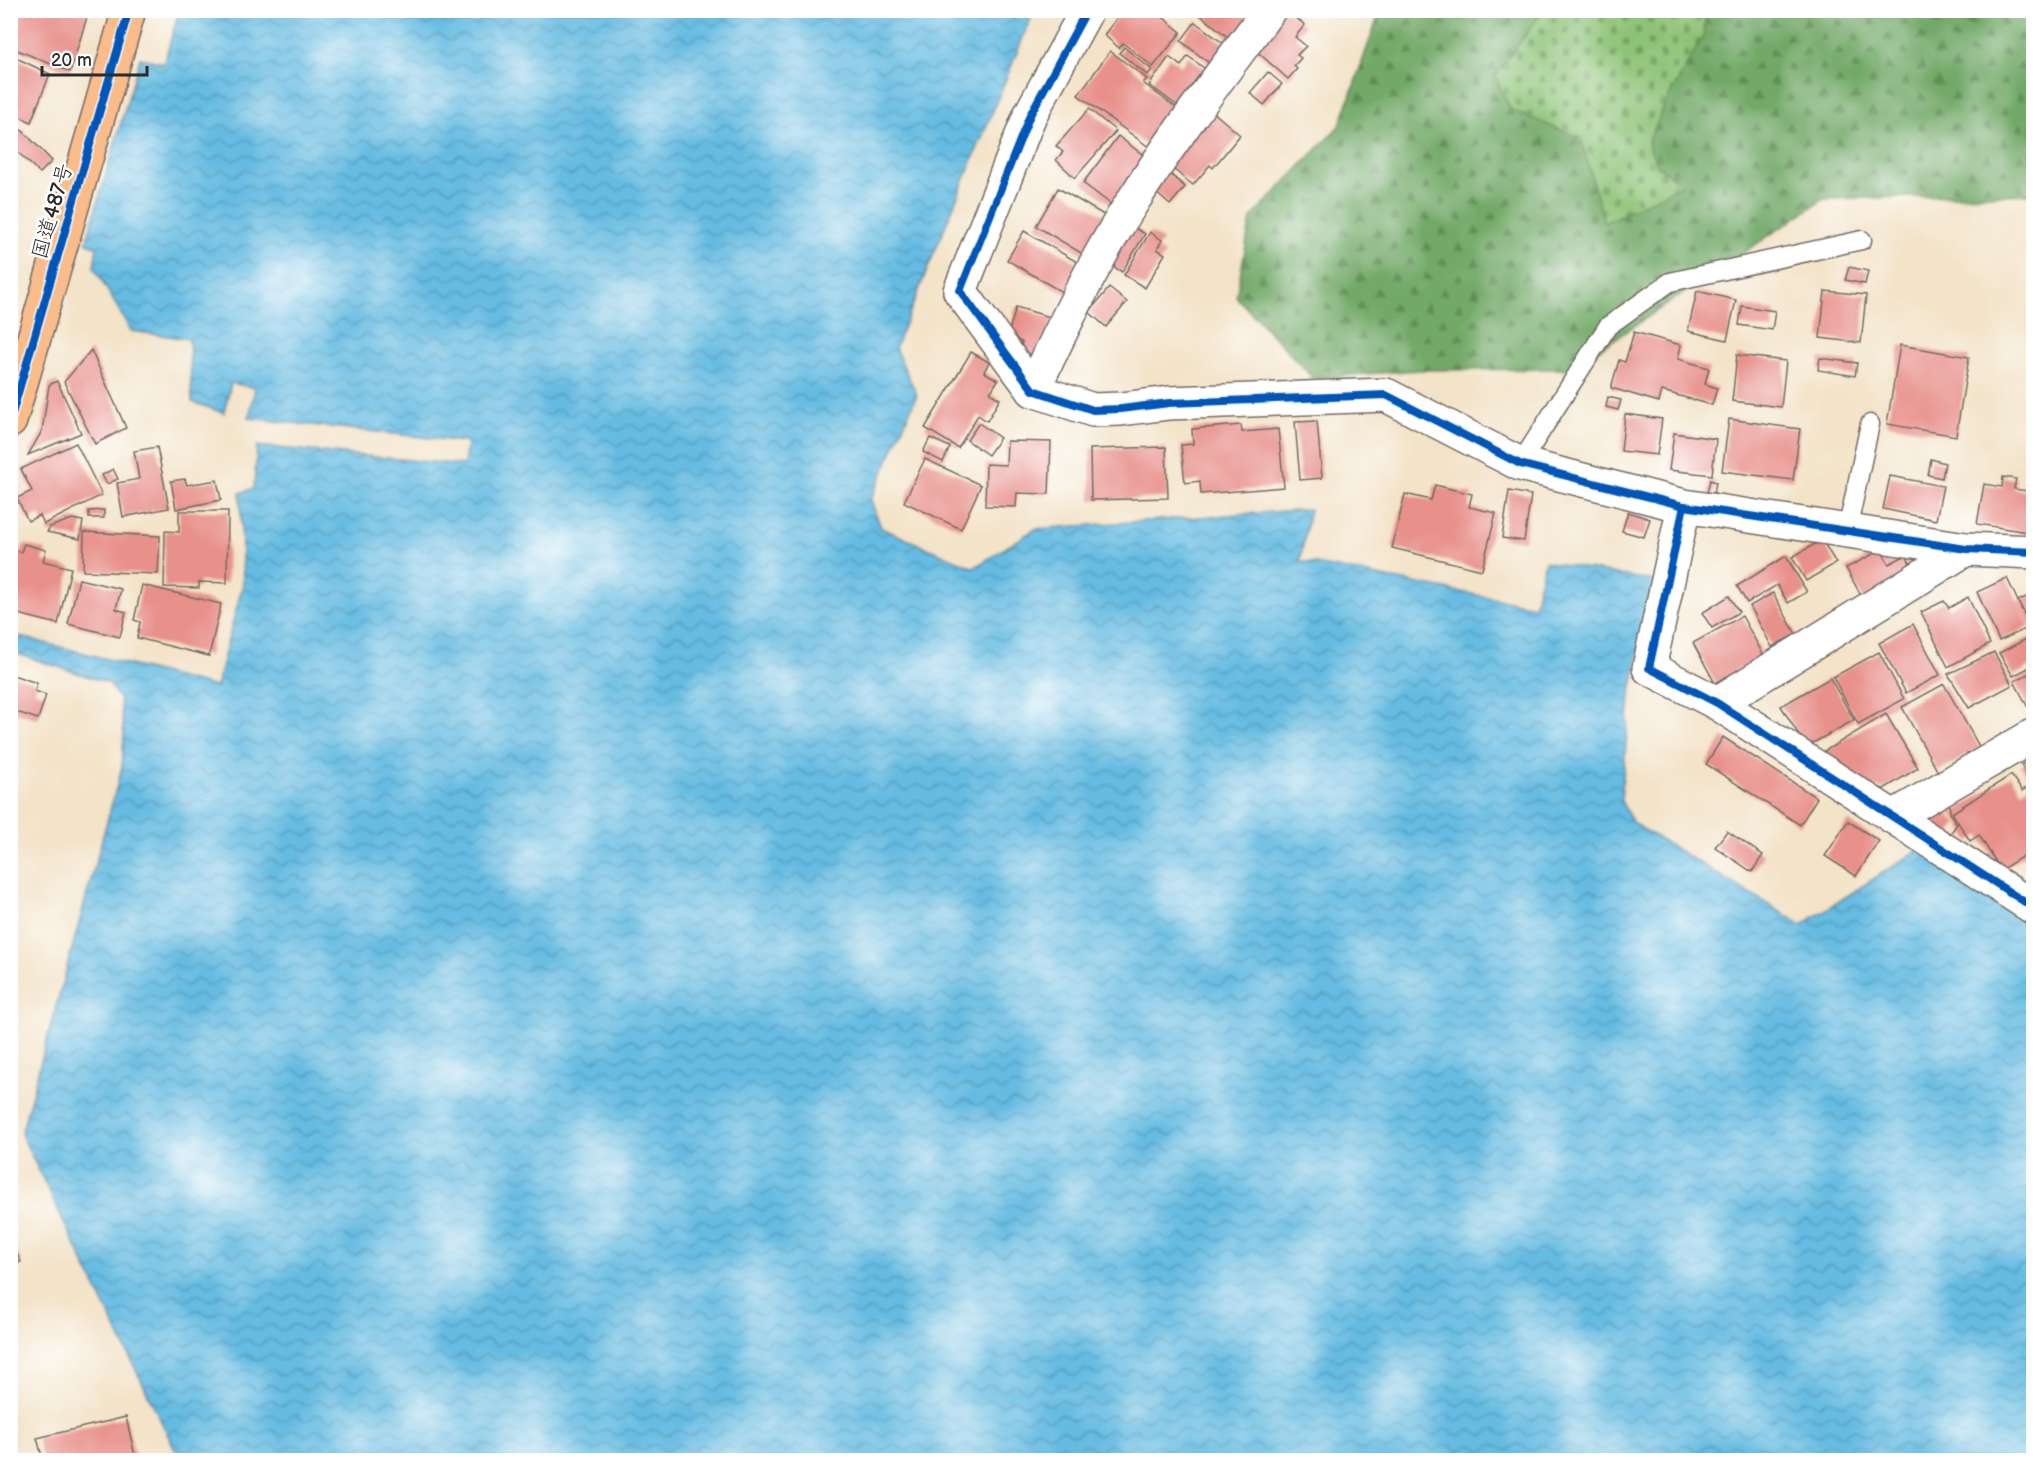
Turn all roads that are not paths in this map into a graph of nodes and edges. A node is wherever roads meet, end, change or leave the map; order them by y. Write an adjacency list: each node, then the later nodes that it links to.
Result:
1 (129, 10): 6 (highway, 国道487号)
2 (1087, 10): 5 (street)
3 (1269, 10): 5 (street)
4 (1862, 240): 8 (lane)
5 (1033, 390): 8 (street)
6 (10, 421)
7 (1870, 423): 10 (lane)
8 (1520, 464): 9 (street)
9 (1684, 506): 10 (street); 13 (street)
10 (1847, 531): 11 (street)
11 (1966, 549): 12 (street); 13 (street)
12 (2034, 552)
13 (1717, 703): 15 (street)
14 (2034, 735): 15 (street)
15 (1893, 817): 16 (street)
16 (2034, 908)

